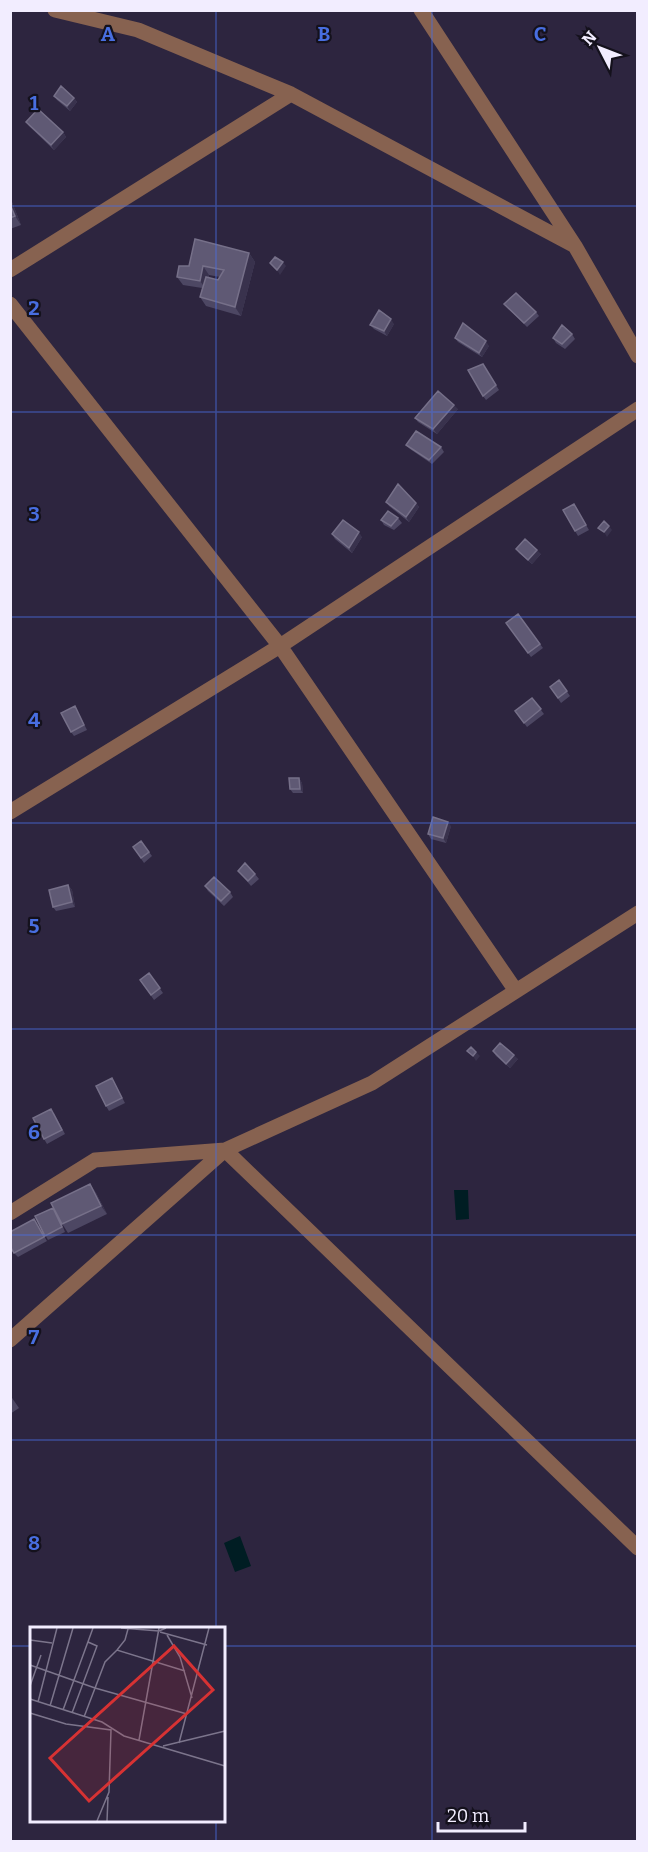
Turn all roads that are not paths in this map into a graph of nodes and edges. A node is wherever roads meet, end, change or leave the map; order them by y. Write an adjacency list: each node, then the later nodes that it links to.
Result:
1 (55, 10): 3 (street)
2 (421, 10): 4 (street)
3 (291, 94): 4 (street); 5 (street)
4 (575, 246): 7 (street)
5 (10, 270)
6 (10, 304): 9 (street)
7 (638, 357)
8 (638, 409): 9 (street)
9 (280, 646): 10 (street); 12 (street)
10 (10, 812)
11 (638, 913): 12 (street)
12 (516, 991): 13 (street)
13 (225, 1150): 14 (street); 15 (street); 16 (street)
14 (10, 1213)
15 (10, 1340)
16 (638, 1548)

